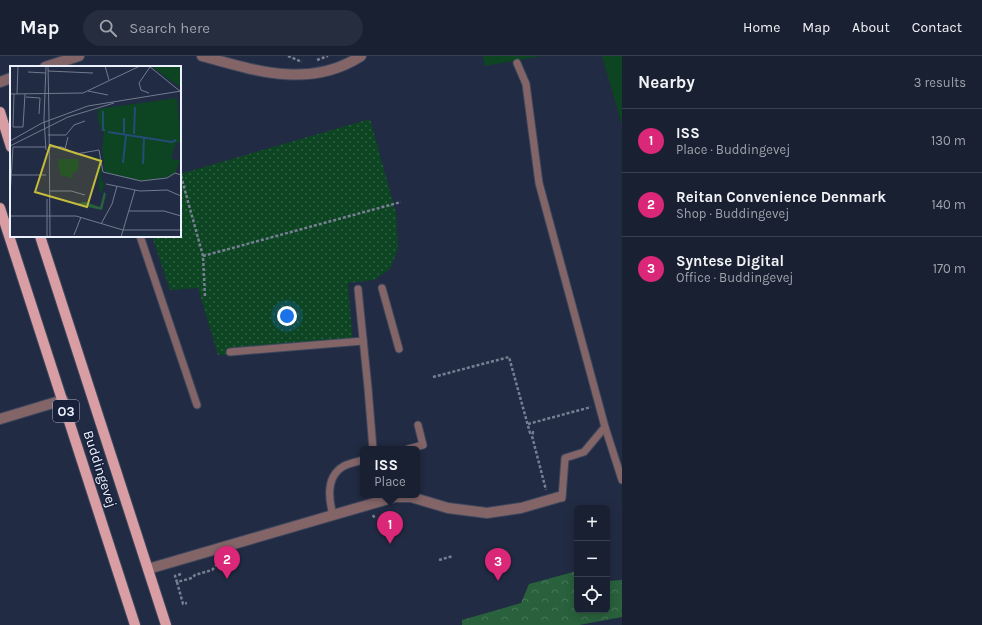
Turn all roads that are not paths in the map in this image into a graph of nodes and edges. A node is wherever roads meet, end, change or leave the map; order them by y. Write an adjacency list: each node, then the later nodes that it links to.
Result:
1 (79, 56): 5 (street)
2 (202, 56): 3 (street)
3 (361, 56)
4 (517, 63): 22 (lane)
5 (48, 66)
6 (10, 78): 7 (street)
7 (0, 82)
8 (0, 112): 9 (main road)
9 (10, 144)
10 (0, 208): 18 (main road, Buddingevej / O3)
11 (40, 237): 31 (main road, Buddingevej / O3)
12 (140, 237): 19 (lane)
13 (382, 288): 16 (lane)
14 (358, 289): 15 (lane)
15 (363, 341): 17 (lane); 23 (lane)
16 (399, 349)
17 (230, 352)
18 (63, 400): 20 (street); 32 (main road, Buddingevej / O3)
19 (197, 405)
20 (0, 419)
21 (418, 425): 24 (lane)
22 (605, 427): 26 (lane); 27 (lane)
23 (373, 446)
24 (419, 446)
25 (360, 461): 30 (lane)
26 (622, 480)
27 (560, 497): 29 (street)
28 (387, 498): 30 (street)
29 (414, 498)
30 (332, 515): 31 (street)
31 (148, 569): 33 (main road, Buddingevej / O3)
32 (135, 625)
33 (166, 625)

